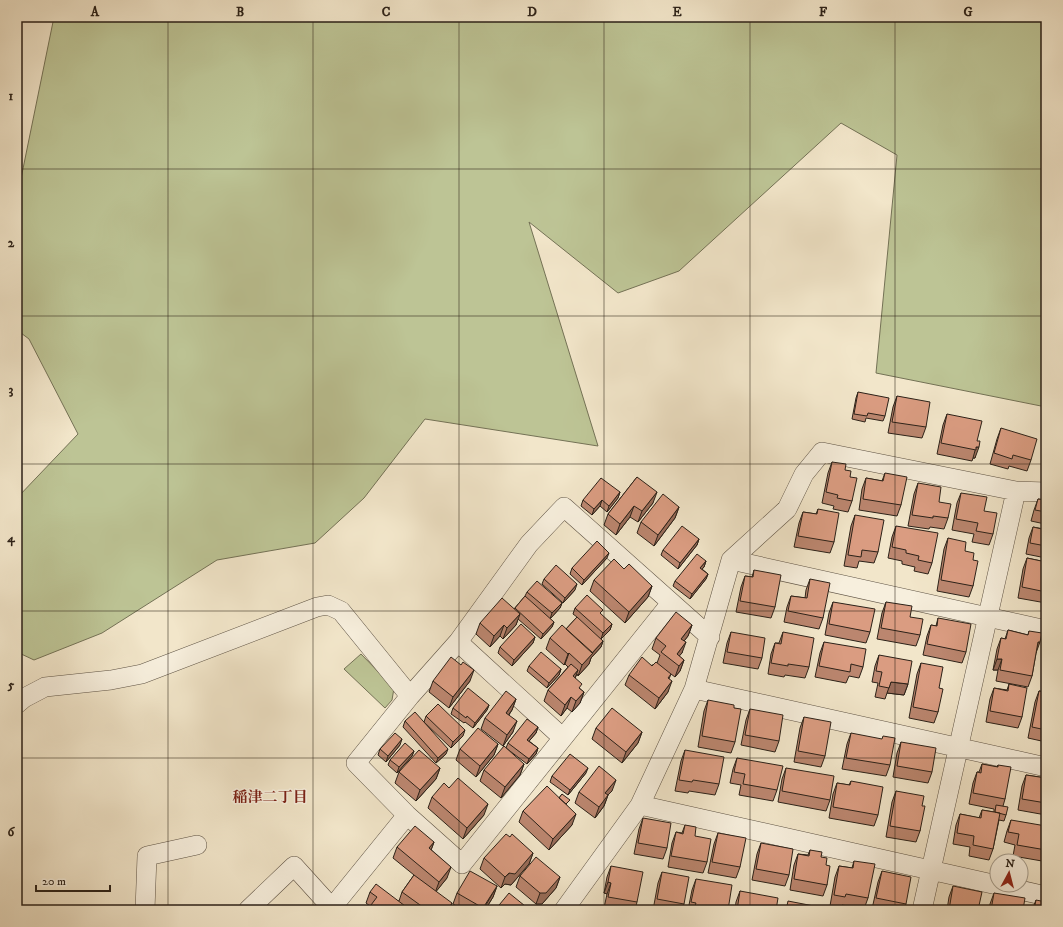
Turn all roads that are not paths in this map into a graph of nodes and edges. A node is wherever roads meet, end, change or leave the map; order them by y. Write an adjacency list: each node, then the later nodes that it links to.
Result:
1 (1016, 491): 2 (street); 3 (street); 5 (street)
2 (1046, 492)
3 (731, 560): 5 (street); 7 (street)
4 (672, 603): 7 (street); 8 (street); 12 (street)
5 (988, 617): 6 (street); 13 (street)
6 (1046, 630)
7 (710, 637): 9 (street)
8 (458, 642): 10 (street); 12 (street)
9 (694, 689): 13 (street); 15 (street)
10 (410, 696): 11 (street); 16 (street)
11 (17, 704)
12 (563, 738): 16 (street)
13 (959, 748): 14 (street); 18 (street)
14 (1046, 768)
15 (640, 805): 18 (street); 25 (street)
16 (407, 815): 22 (street)
17 (197, 845): 23 (street)
18 (931, 870): 19 (street); 26 (street)
19 (989, 883)
20 (1029, 892): 21 (street)
21 (1046, 896)
22 (331, 909): 24 (street)
23 (145, 910)
24 (248, 910)
25 (564, 910)
26 (922, 910)

